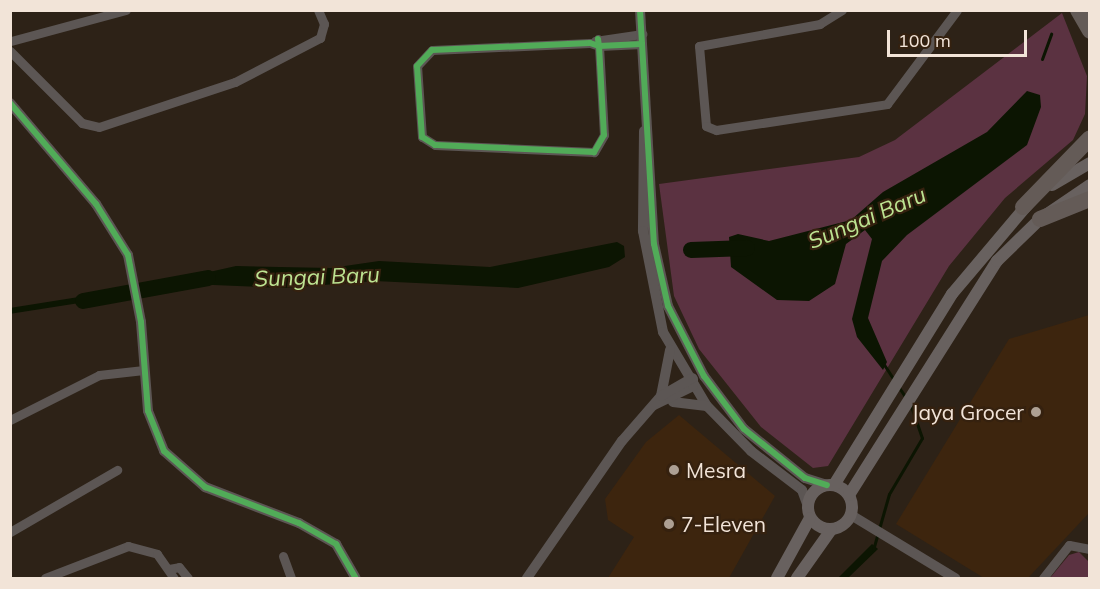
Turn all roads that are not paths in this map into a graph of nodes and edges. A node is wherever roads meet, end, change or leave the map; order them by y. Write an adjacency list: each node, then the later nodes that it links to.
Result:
1 (126, 10): 8 (street)
2 (318, 10): 8 (street)
3 (639, 10): 6 (street)
4 (842, 10): 5 (street)
5 (957, 10)
6 (642, 39): 7 (street); 15 (street)
7 (596, 43): 7 (street)
8 (11, 45)
9 (10, 103): 19 (street)
10 (1089, 138): 14 (highway)
11 (1089, 163): 14 (main road)
12 (1089, 185): 16 (main road)
13 (1089, 199): 16 (highway)
14 (1023, 207): 26 (main road)
15 (647, 209): 17 (street); 18 (street)
16 (1040, 219): 27 (main road)
17 (669, 345): 20 (street); 22 (street)
18 (693, 358): 20 (street); 21 (street)
19 (144, 369): 24 (street); 40 (street)
20 (691, 381): 21 (street); 22 (street); 23 (street)
21 (711, 388): 26 (street)
22 (661, 401): 23 (street); 41 (street)
23 (707, 406): 28 (street)
24 (10, 420)
25 (117, 470): 32 (street)
26 (831, 485): 27 (main road); 28 (main road)
27 (849, 495): 29 (main road)
28 (807, 504): 30 (main road)
29 (851, 515): 31 (main road); 44 (street)
30 (810, 518): 31 (main road); 42 (main road)
31 (831, 530): 43 (main road)
32 (10, 532)
33 (1089, 549): 45 (street)
34 (283, 556): 39 (street)
35 (169, 569): 36 (street); 37 (street); 38 (street)
36 (45, 579)
37 (174, 579)
38 (188, 579)
39 (291, 579)
40 (356, 579)
41 (527, 579)
42 (777, 579)
43 (797, 579)
44 (955, 579)
45 (1042, 579)

